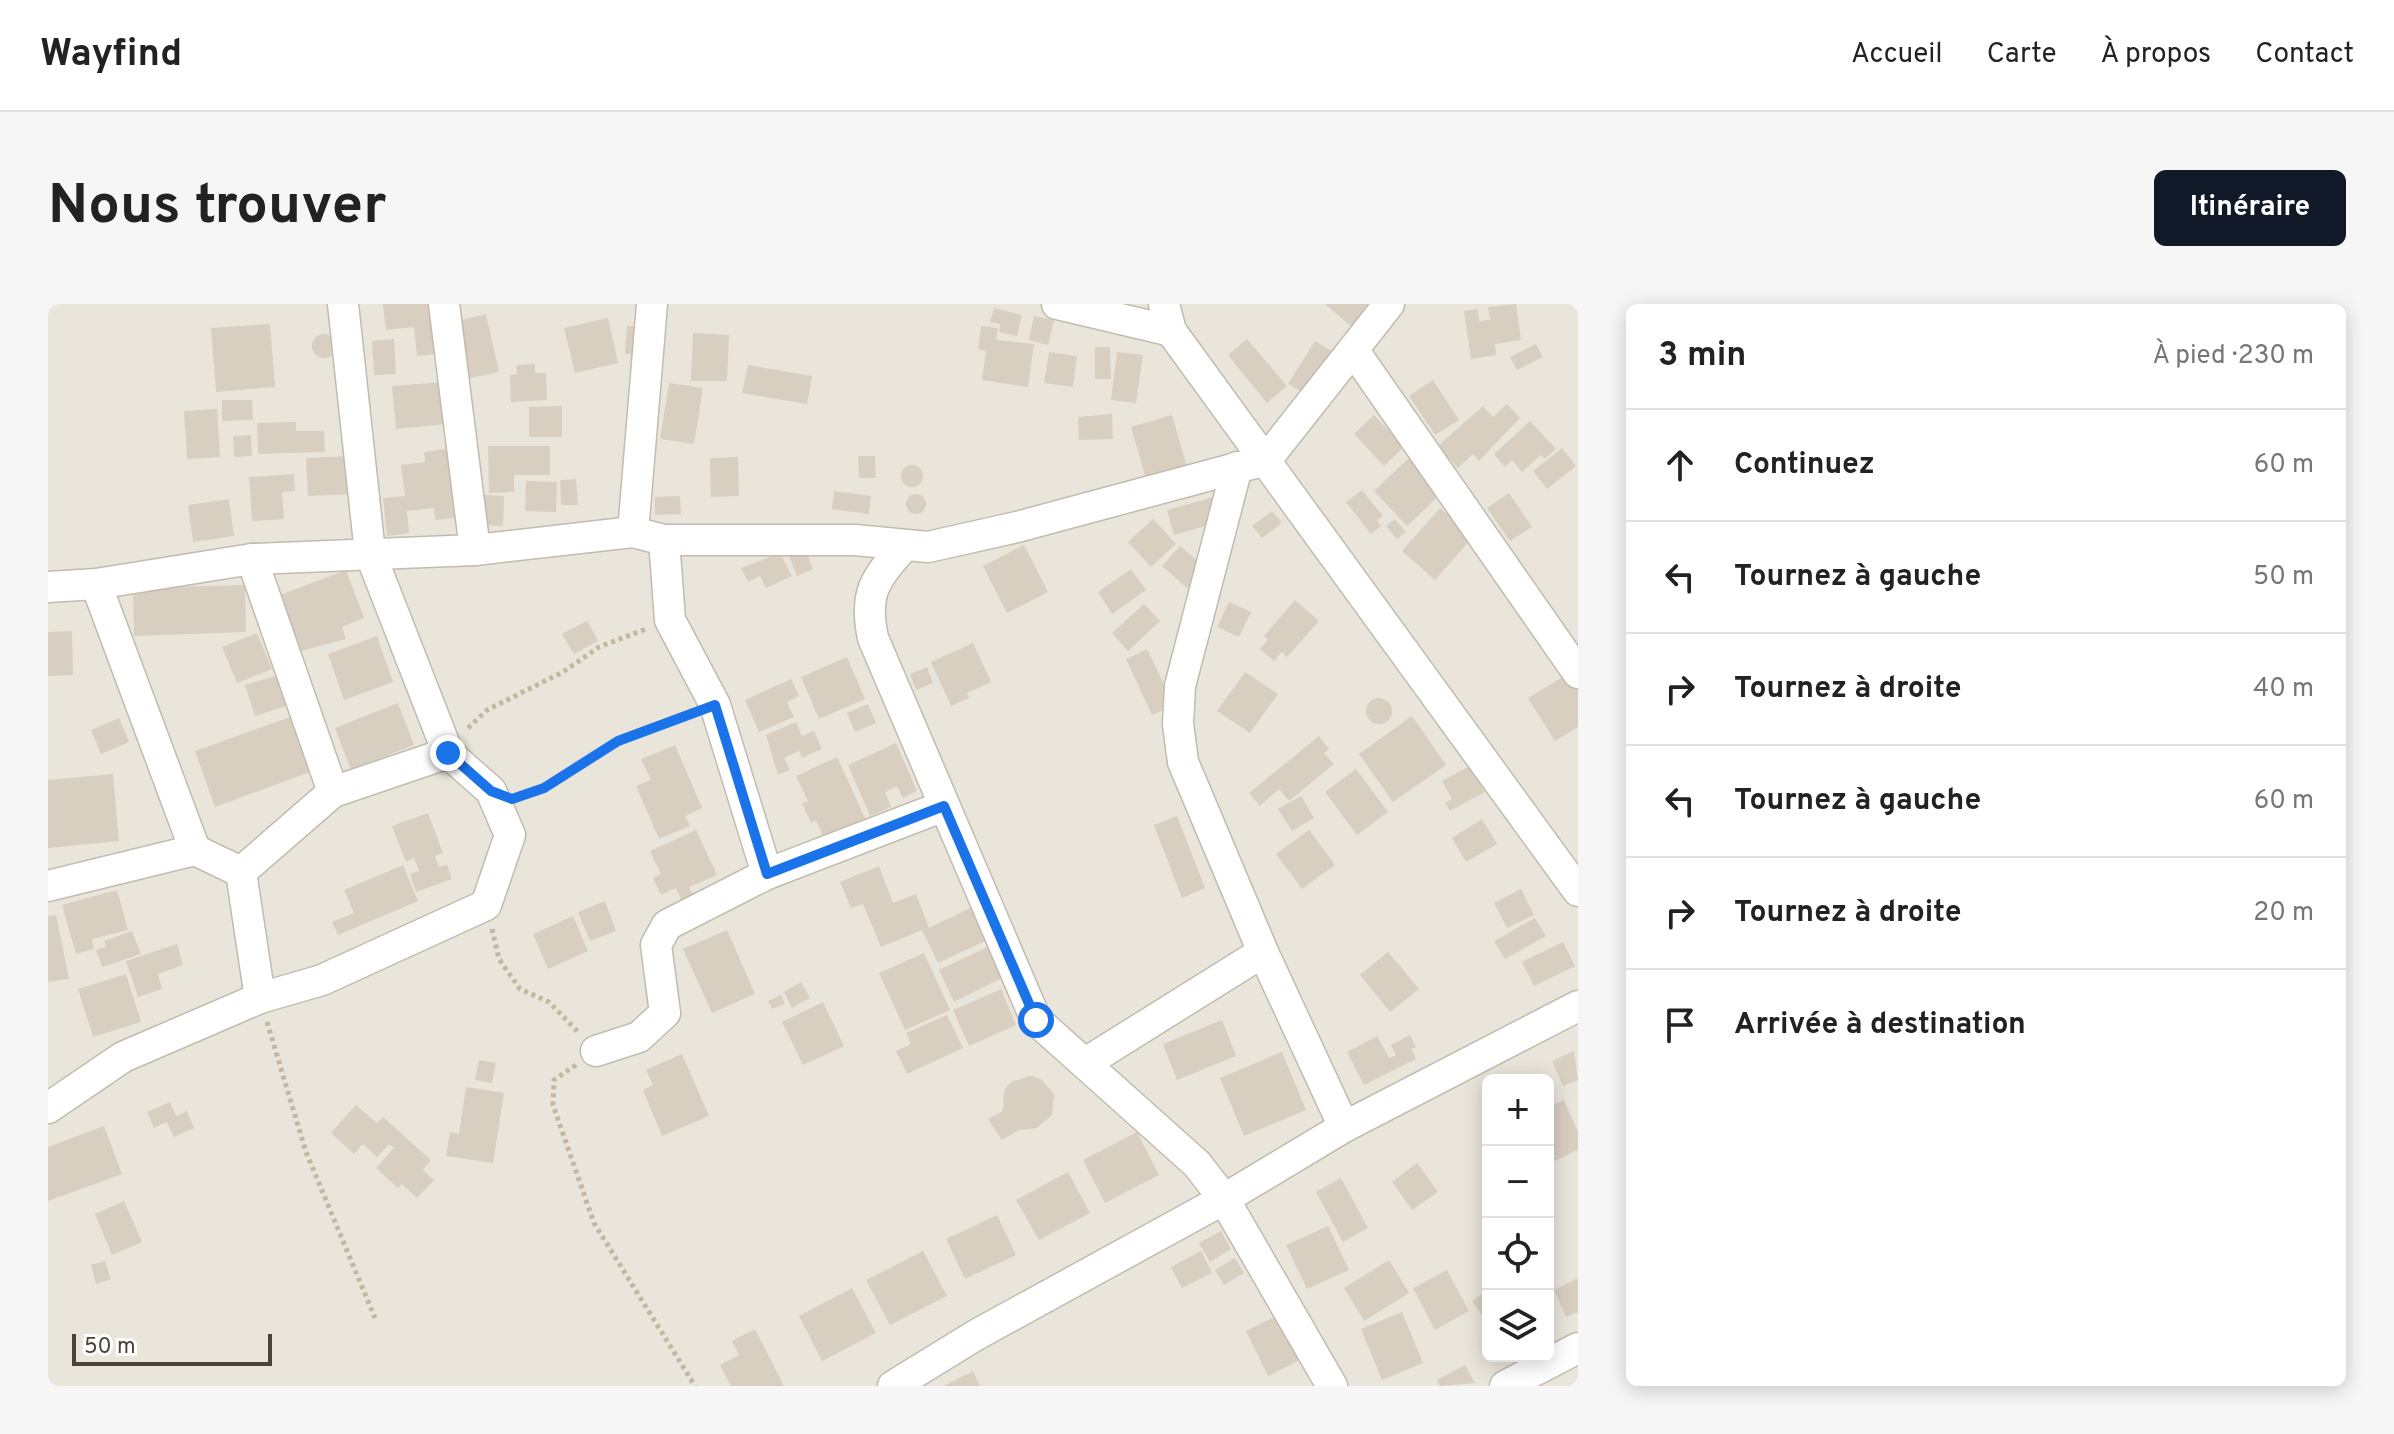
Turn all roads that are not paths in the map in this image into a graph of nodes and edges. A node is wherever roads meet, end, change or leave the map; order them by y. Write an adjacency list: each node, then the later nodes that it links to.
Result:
1 (343, 304): 14 (street)
2 (444, 304): 13 (street)
3 (652, 304): 10 (street)
4 (1057, 304): 6 (street)
5 (1389, 304): 7 (street)
6 (1167, 317): 8 (street)
7 (1354, 351): 8 (street); 18 (street)
8 (1266, 460): 9 (street); 26 (street)
9 (1237, 467): 12 (street); 27 (street)
10 (633, 532): 11 (street); 13 (street)
11 (664, 540): 12 (street); 24 (street)
12 (905, 545): 21 (street)
13 (475, 550): 14 (street)
14 (370, 553): 15 (street); 19 (street)
15 (252, 559): 16 (street); 20 (street)
16 (96, 584): 17 (street); 22 (street)
17 (48, 587)
18 (1578, 673)
19 (448, 753): 20 (street); 28 (street)
20 (333, 792): 23 (street)
21 (944, 806): 24 (street); 31 (street)
22 (195, 850): 23 (street); 25 (street)
23 (241, 872): 28 (street)
24 (767, 874): 30 (street)
25 (48, 886)
26 (1578, 891)
27 (1263, 952): 31 (street); 33 (street)
28 (260, 998): 32 (street)
29 (1578, 1006): 33 (street)
30 (596, 1051)
31 (1087, 1062): 34 (street)
32 (48, 1108)
33 (1344, 1127): 34 (street)
34 (1224, 1199): 36 (street); 37 (street)
35 (1578, 1348): 38 (street)
36 (893, 1386)
37 (1332, 1386)
38 (1505, 1386)

